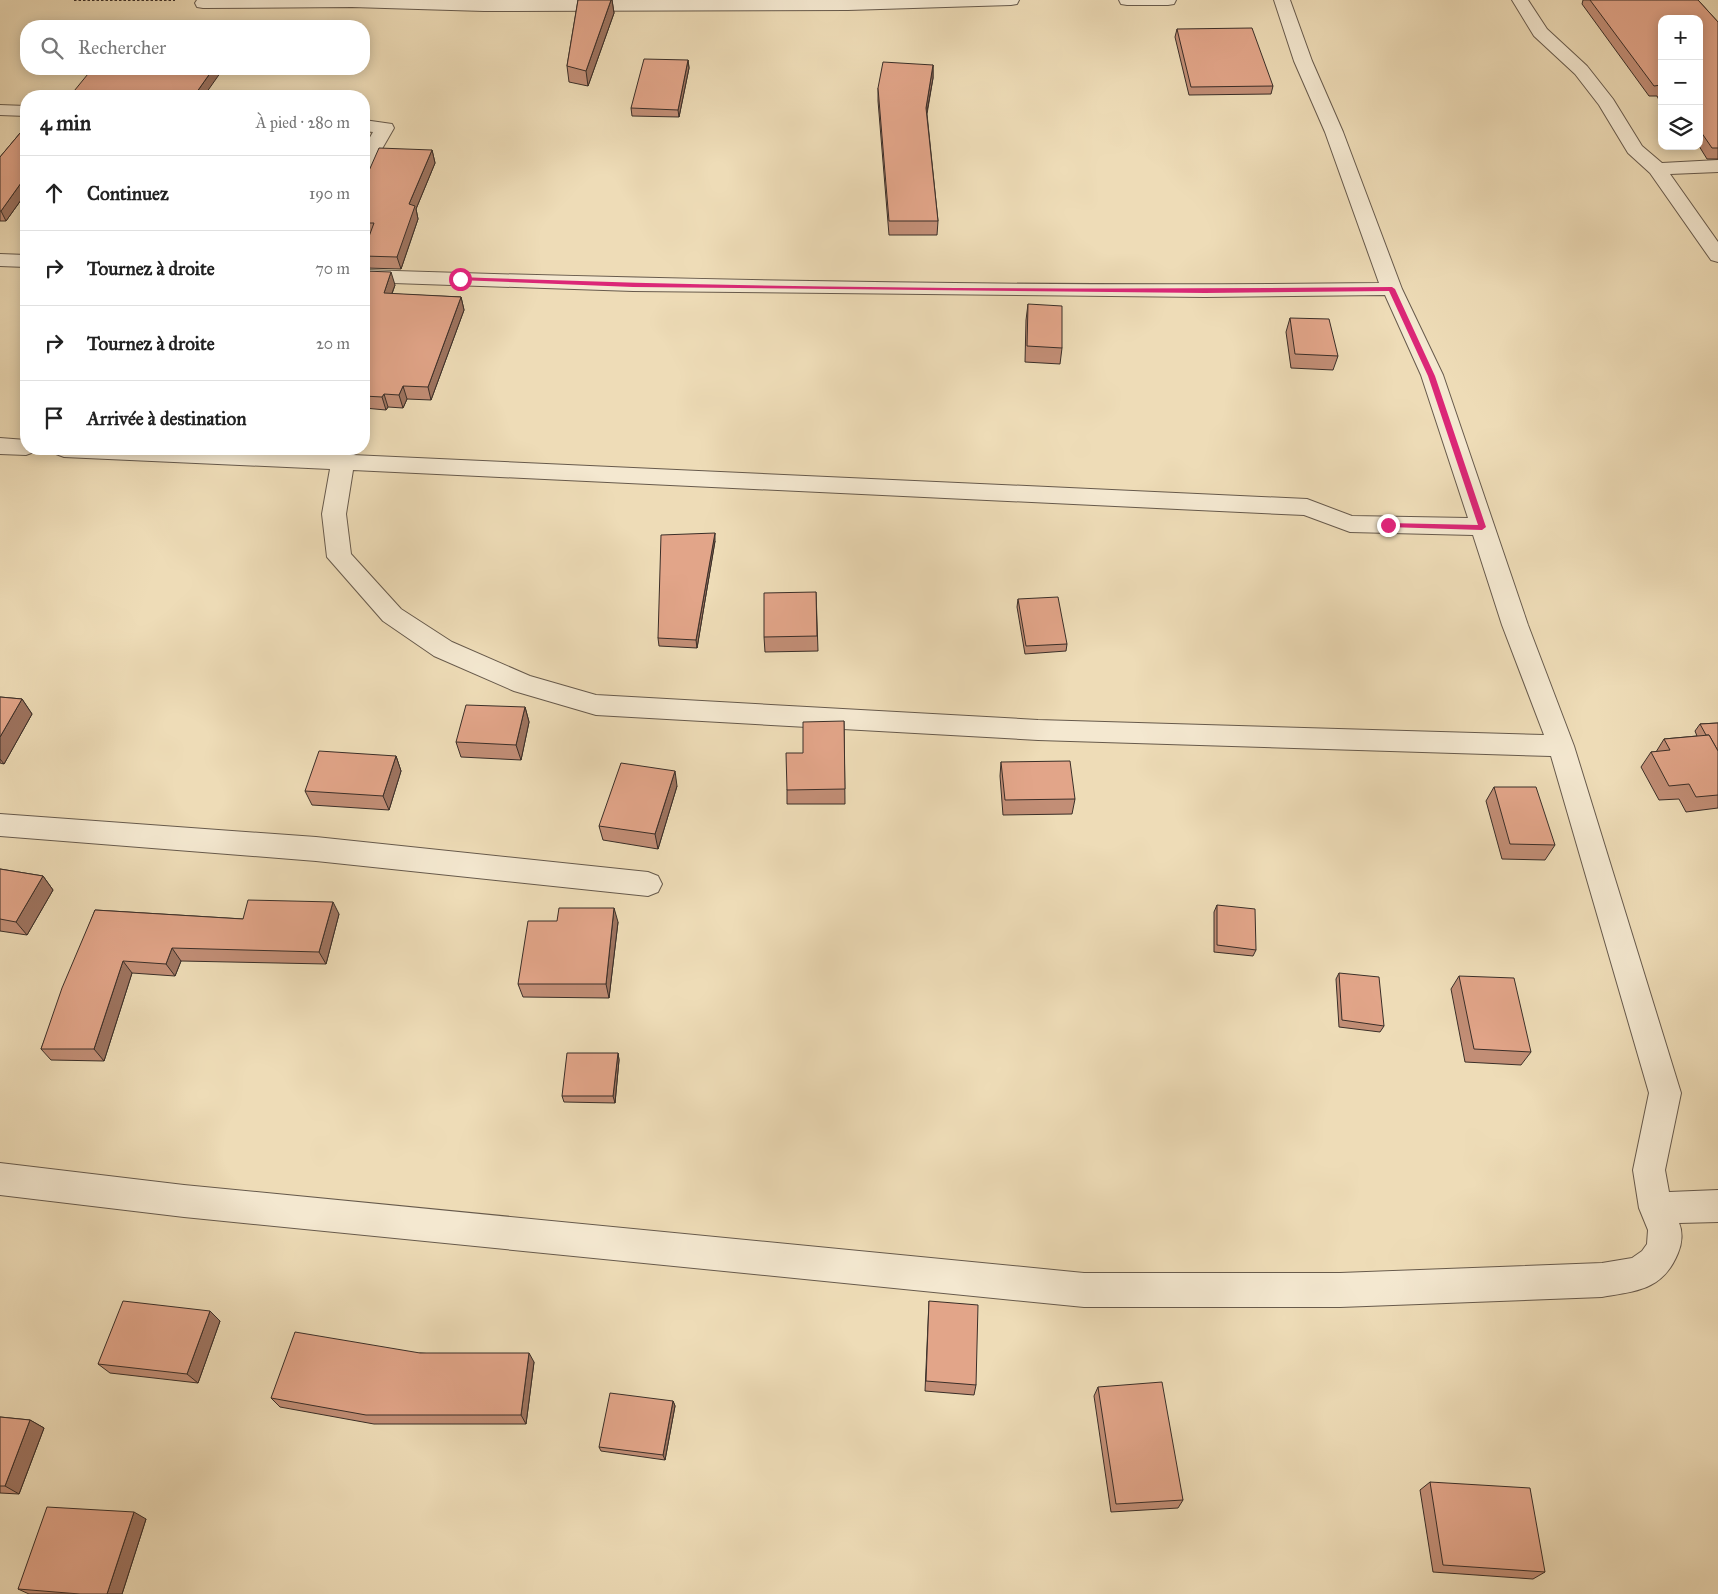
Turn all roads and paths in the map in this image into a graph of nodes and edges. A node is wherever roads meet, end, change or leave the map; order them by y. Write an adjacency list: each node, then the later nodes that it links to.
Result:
1 (74, 0): 7 (path)
2 (1011, 0): 7 (street)
3 (1127, 0): 4 (street)
4 (1168, 0)
5 (1282, 0): 18 (street)
6 (1520, 0): 13 (street)
7 (203, 3)
8 (0, 110): 9 (street)
9 (20, 111)
10 (370, 127): 11 (street)
11 (370, 154)
12 (1718, 166): 13 (street)
13 (1657, 169): 14 (street)
14 (1718, 256)
15 (0, 260): 16 (street)
16 (20, 261)
17 (370, 276): 18 (street)
18 (1392, 289): 23 (street)
19 (0, 446): 20 (street)
20 (20, 447)
21 (193, 455): 22 (street)
22 (343, 462): 23 (street); 24 (street)
23 (1482, 527): 24 (street)
24 (1561, 746): 29 (street)
25 (0, 825): 26 (street)
26 (648, 884)
27 (0, 1179): 29 (street)
28 (1718, 1206): 29 (street)
29 (1656, 1208)

